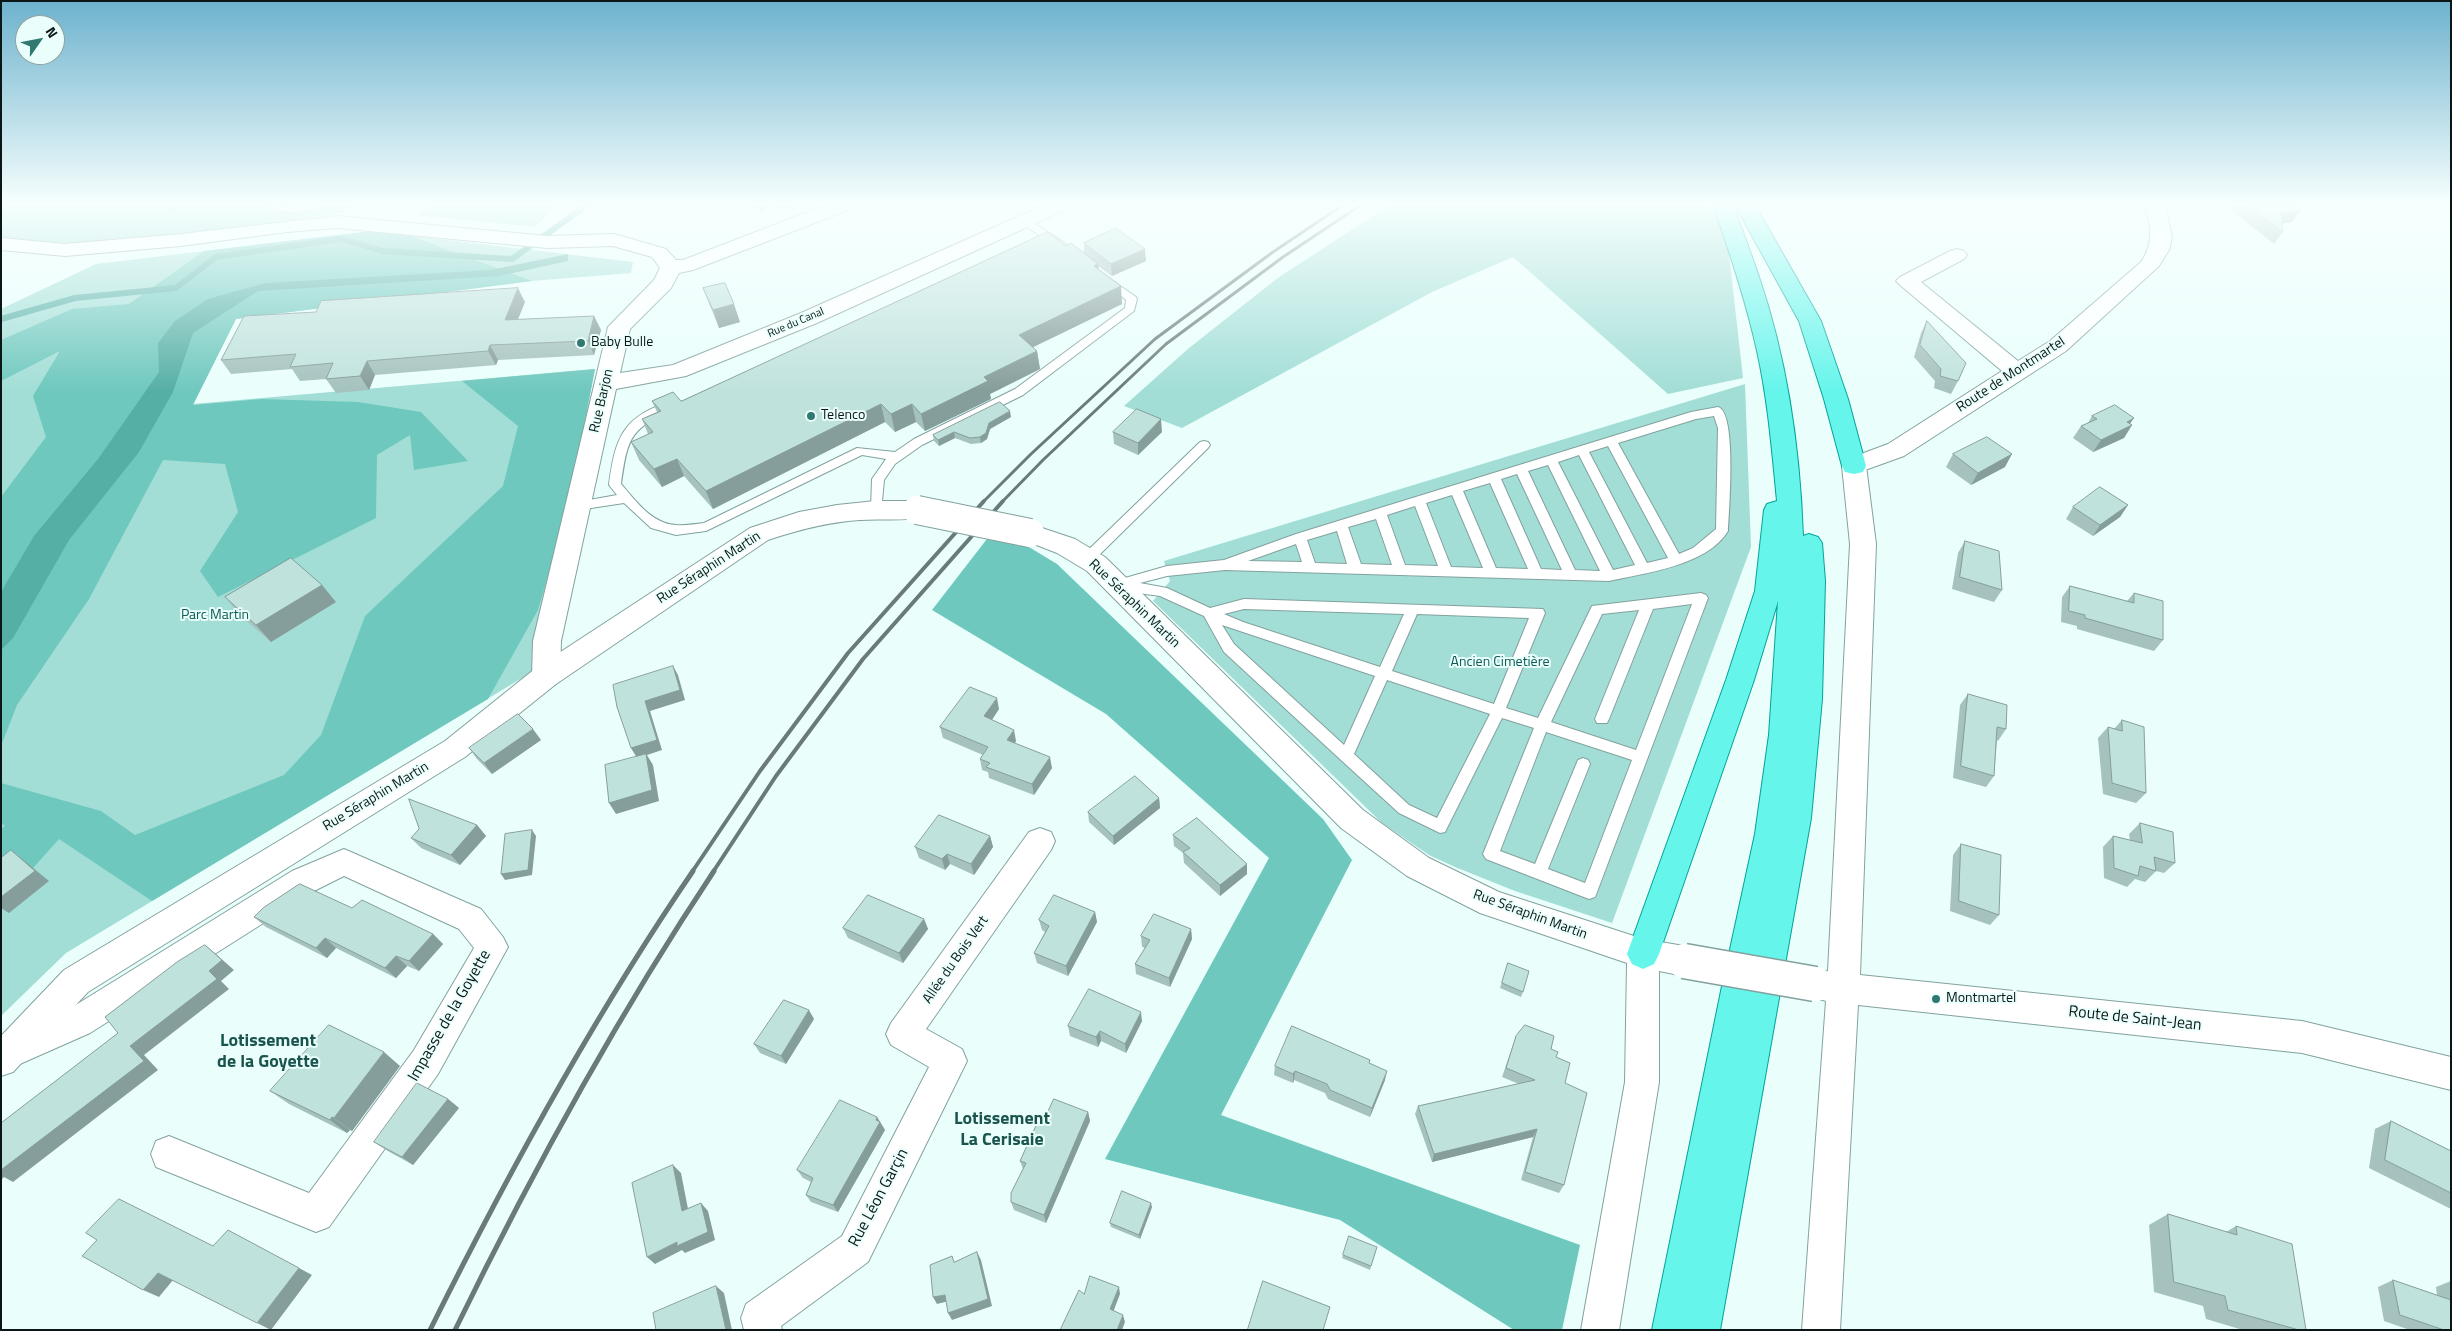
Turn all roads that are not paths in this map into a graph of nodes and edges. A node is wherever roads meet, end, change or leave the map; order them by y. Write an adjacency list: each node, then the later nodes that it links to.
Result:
1 (671, 267): 11 (street, Rue Barjon)
2 (922, 267): 11 (street, Rue du Canal)
3 (1744, 267): 9 (main road)
4 (1759, 267): 65 (main road)
5 (1780, 267): 18 (main road)
6 (1935, 267): 10 (street)
7 (2148, 267): 10 (street, Route de Montmartel)
8 (1098, 273): 16 (lane)
9 (1773, 371): 55 (main road); 64 (main road)
10 (2017, 372): 18 (street, Route de Montmartel)
11 (606, 383): 24 (street, Rue Barjon)
12 (684, 400): 22 (lane)
13 (1611, 441): 15 (lane); 30 (lane); 30 (lane)
14 (1204, 445): 29 (lane)
15 (1582, 450): 17 (lane); 34 (lane)
16 (898, 457): 22 (lane); 25 (lane)
17 (1552, 459): 19 (lane); 40 (lane)
18 (1854, 466): 57 (street)
19 (1521, 468): 20 (lane); 39 (lane)
20 (1494, 477): 21 (lane); 38 (lane)
21 (1456, 489): 23 (lane); 37 (lane)
22 (627, 498): 24 (lane)
23 (1419, 500): 26 (lane); 36 (lane)
24 (578, 506): 46 (street, Rue Barjon)
25 (877, 509): 29 (street, Rue Séraphin Martin, bridge); 46 (street, Rue Séraphin Martin)
26 (1380, 513): 27 (lane); 35 (lane)
27 (1341, 525): 28 (lane); 33 (lane)
28 (1300, 537): 31 (lane); 32 (lane)
29 (1088, 559): 41 (street, Rue Séraphin Martin)
30 (1676, 561): 34 (lane)
31 (1225, 565): 32 (lane); 41 (lane)
32 (1310, 568): 33 (lane)
33 (1356, 570): 35 (lane)
34 (1644, 570): 40 (lane)
35 (1401, 571): 36 (lane)
36 (1447, 572): 37 (lane)
37 (1492, 573): 38 (lane)
38 (1537, 574): 39 (lane)
39 (1572, 574): 40 (lane)
40 (1609, 576)
41 (1116, 585): 44 (lane); 55 (street, Rue Séraphin Martin)
42 (1648, 604): 48 (lane); 49 (lane); 51 (lane)
43 (1413, 609): 44 (lane); 45 (lane); 47 (lane)
44 (1209, 613): 45 (lane); 50 (lane)
45 (1384, 674): 47 (lane); 50 (lane)
46 (546, 676): 58 (street, Rue Séraphin Martin)
47 (1498, 711): 49 (lane); 50 (lane)
48 (1602, 719)
49 (1542, 725): 51 (lane); 54 (lane)
50 (1346, 756)
51 (1640, 757): 54 (lane)
52 (1583, 764): 54 (lane)
53 (1040, 841): 59 (street, Allée du Bois Vert)
54 (1539, 873)
55 (1643, 954): 56 (street, Rue Séraphin Martin); 63 (street)
56 (1684, 961): 57 (street, Route de Saint-Jean, bridge)
57 (1829, 986): 60 (street, Route de Saint-Jean); 66 (street)
58 (5, 1056): 61 (street, Impasse de la Goyette)
59 (950, 1061): 62 (street, Rue Léon Garçin)
60 (2451, 1074)
61 (169, 1154)
62 (763, 1330)
63 (1600, 1330)
64 (1671, 1330)
65 (1700, 1330)
66 (1821, 1330)

